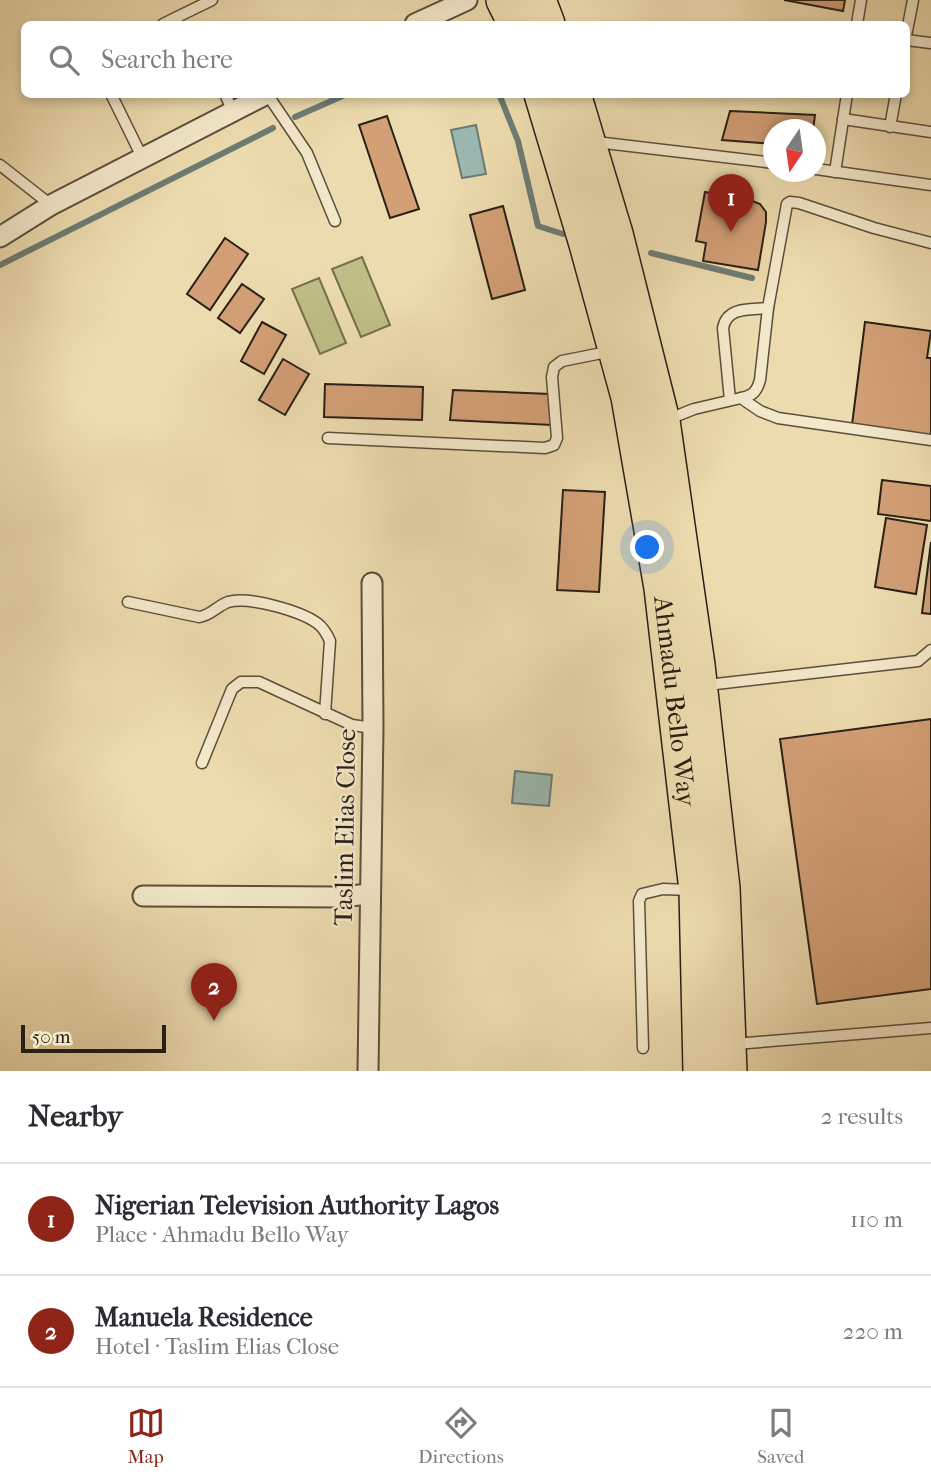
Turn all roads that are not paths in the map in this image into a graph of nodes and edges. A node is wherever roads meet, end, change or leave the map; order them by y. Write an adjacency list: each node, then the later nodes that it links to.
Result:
1 (212, 0): 7 (lane)
2 (467, 0): 10 (street)
3 (504, 0): 11 (highway)
4 (538, 0): 12 (highway)
5 (861, 0): 13 (lane)
6 (913, 0): 14 (lane)
7 (187, 13): 8 (lane); 9 (lane)
8 (170, 21)
9 (191, 21)
10 (422, 21)
11 (514, 21)
12 (546, 21)
13 (858, 21)
14 (909, 21)
15 (910, 39): 16 (lane)
16 (931, 43)
17 (113, 98): 29 (lane)
18 (250, 98): 24 (street)
19 (270, 98): 36 (lane)
20 (542, 98): 40 (highway, Ahmadu Bello Way)
21 (574, 98): 28 (highway, Ahmadu Bello Way)
22 (846, 98): 25 (lane)
23 (895, 98): 26 (lane)
24 (229, 103): 29 (street)
25 (843, 119): 26 (lane); 33 (lane)
26 (890, 127): 27 (lane)
27 (931, 132)
28 (588, 141): 30 (lane); 43 (highway, Ahmadu Bello Way)
29 (142, 157): 35 (street)
30 (763, 162)
31 (0, 165): 35 (lane)
32 (826, 171): 33 (lane)
33 (835, 172): 34 (lane)
34 (931, 185)
35 (51, 205): 37 (street)
36 (335, 221)
37 (0, 237)
38 (931, 243): 39 (lane)
39 (768, 308): 41 (lane); 42 (lane)
40 (616, 350): 43 (highway, Ahmadu Bello Way); 44 (lane)
41 (741, 398): 42 (lane); 45 (lane)
42 (730, 400): 43 (lane)
43 (648, 425): 48 (highway, Ahmadu Bello Way)
44 (328, 438)
45 (931, 440)
46 (372, 583): 52 (street, Taslim Elias Close)
47 (128, 602): 51 (lane)
48 (679, 627): 50 (highway, Ahmadu Bello Way); 54 (highway, Ahmadu Bello Way)
49 (931, 650): 50 (lane)
50 (699, 686): 59 (highway, Ahmadu Bello Way)
51 (325, 713): 52 (lane); 53 (lane)
52 (373, 728): 55 (street, Taslim Elias Close)
53 (202, 763)
54 (697, 890): 58 (lane); 61 (highway, Ahmadu Bello Way)
55 (370, 894): 56 (street); 60 (street, Taslim Elias Close)
56 (143, 896)
57 (931, 1028): 59 (lane)
58 (643, 1048)
59 (729, 1058)
60 (368, 1071)
61 (701, 1071)

